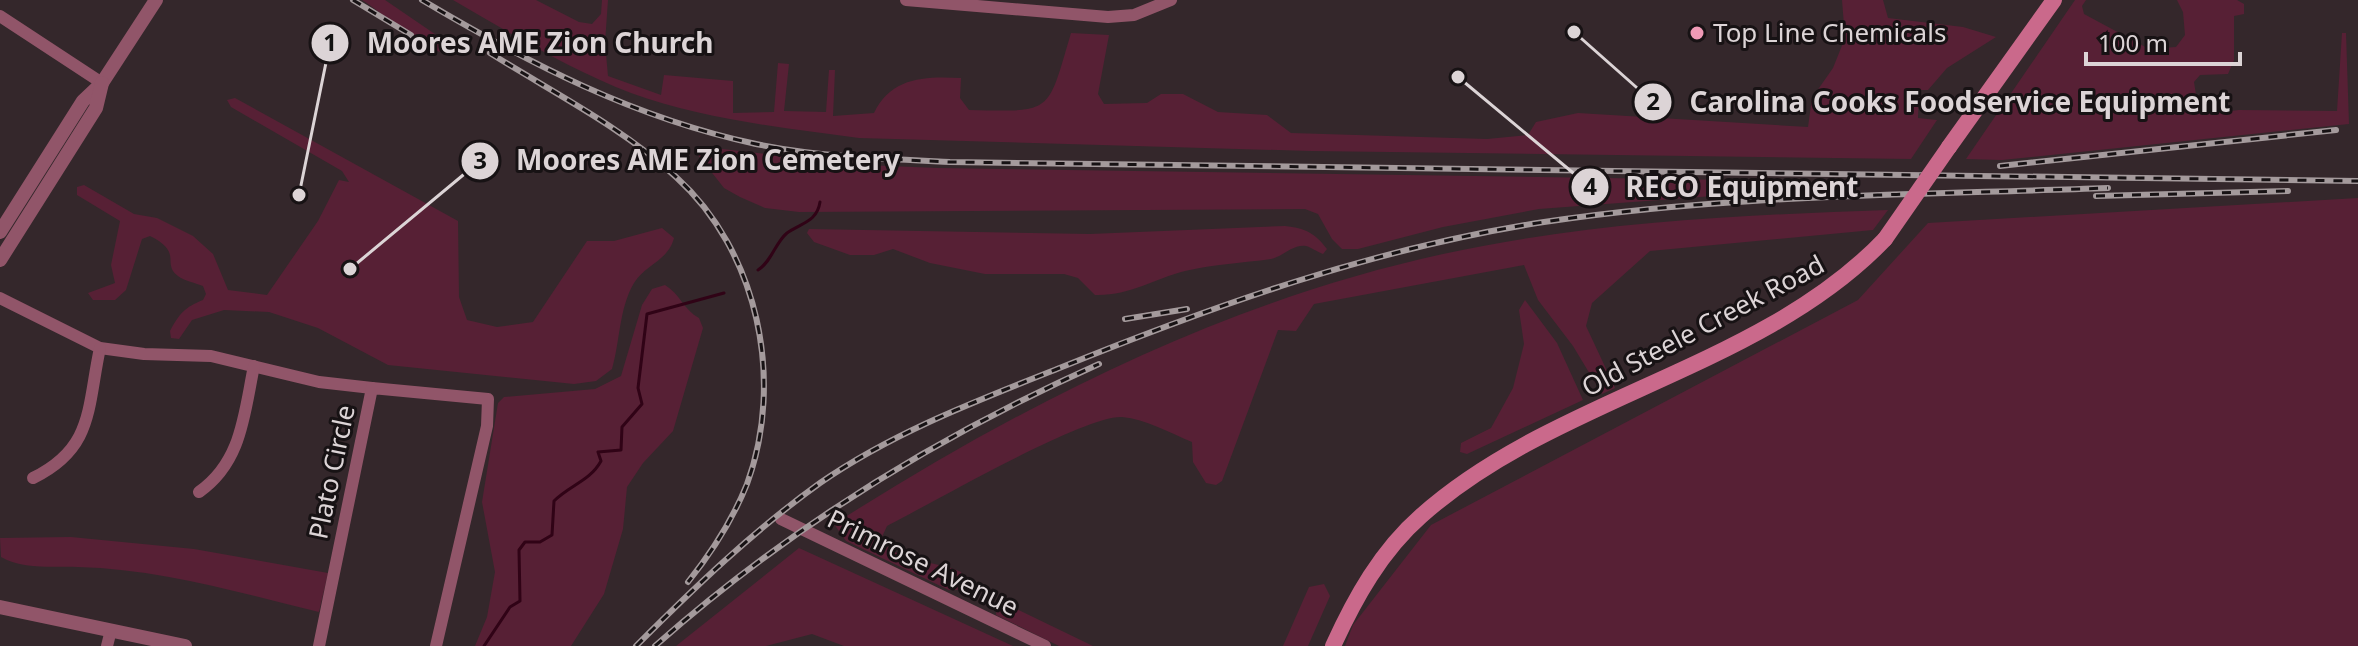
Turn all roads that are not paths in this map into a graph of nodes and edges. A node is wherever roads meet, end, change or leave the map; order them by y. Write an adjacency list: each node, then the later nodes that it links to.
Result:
1 (156, 0): 6 (street)
2 (906, 0): 3 (street)
3 (1171, 0)
4 (2054, 0): 23 (main road, Old Steele Creek Road, bridge)
5 (0, 16): 6 (street)
6 (102, 83): 7 (street); 8 (street)
7 (0, 232)
8 (0, 260)
9 (0, 298): 10 (street)
10 (100, 348): 11 (street); 13 (street)
11 (254, 366): 12 (street); 14 (street)
12 (372, 388): 20 (street, Plato Circle); 21 (street, Plato Circle)
13 (33, 478)
14 (199, 492)
15 (781, 519): 22 (street, Primrose Avenue)
16 (0, 607): 17 (street)
17 (111, 630): 18 (street); 19 (street)
18 (107, 646)
19 (185, 646)
20 (319, 646)
21 (436, 646)
22 (1045, 646)
23 (1333, 646)

